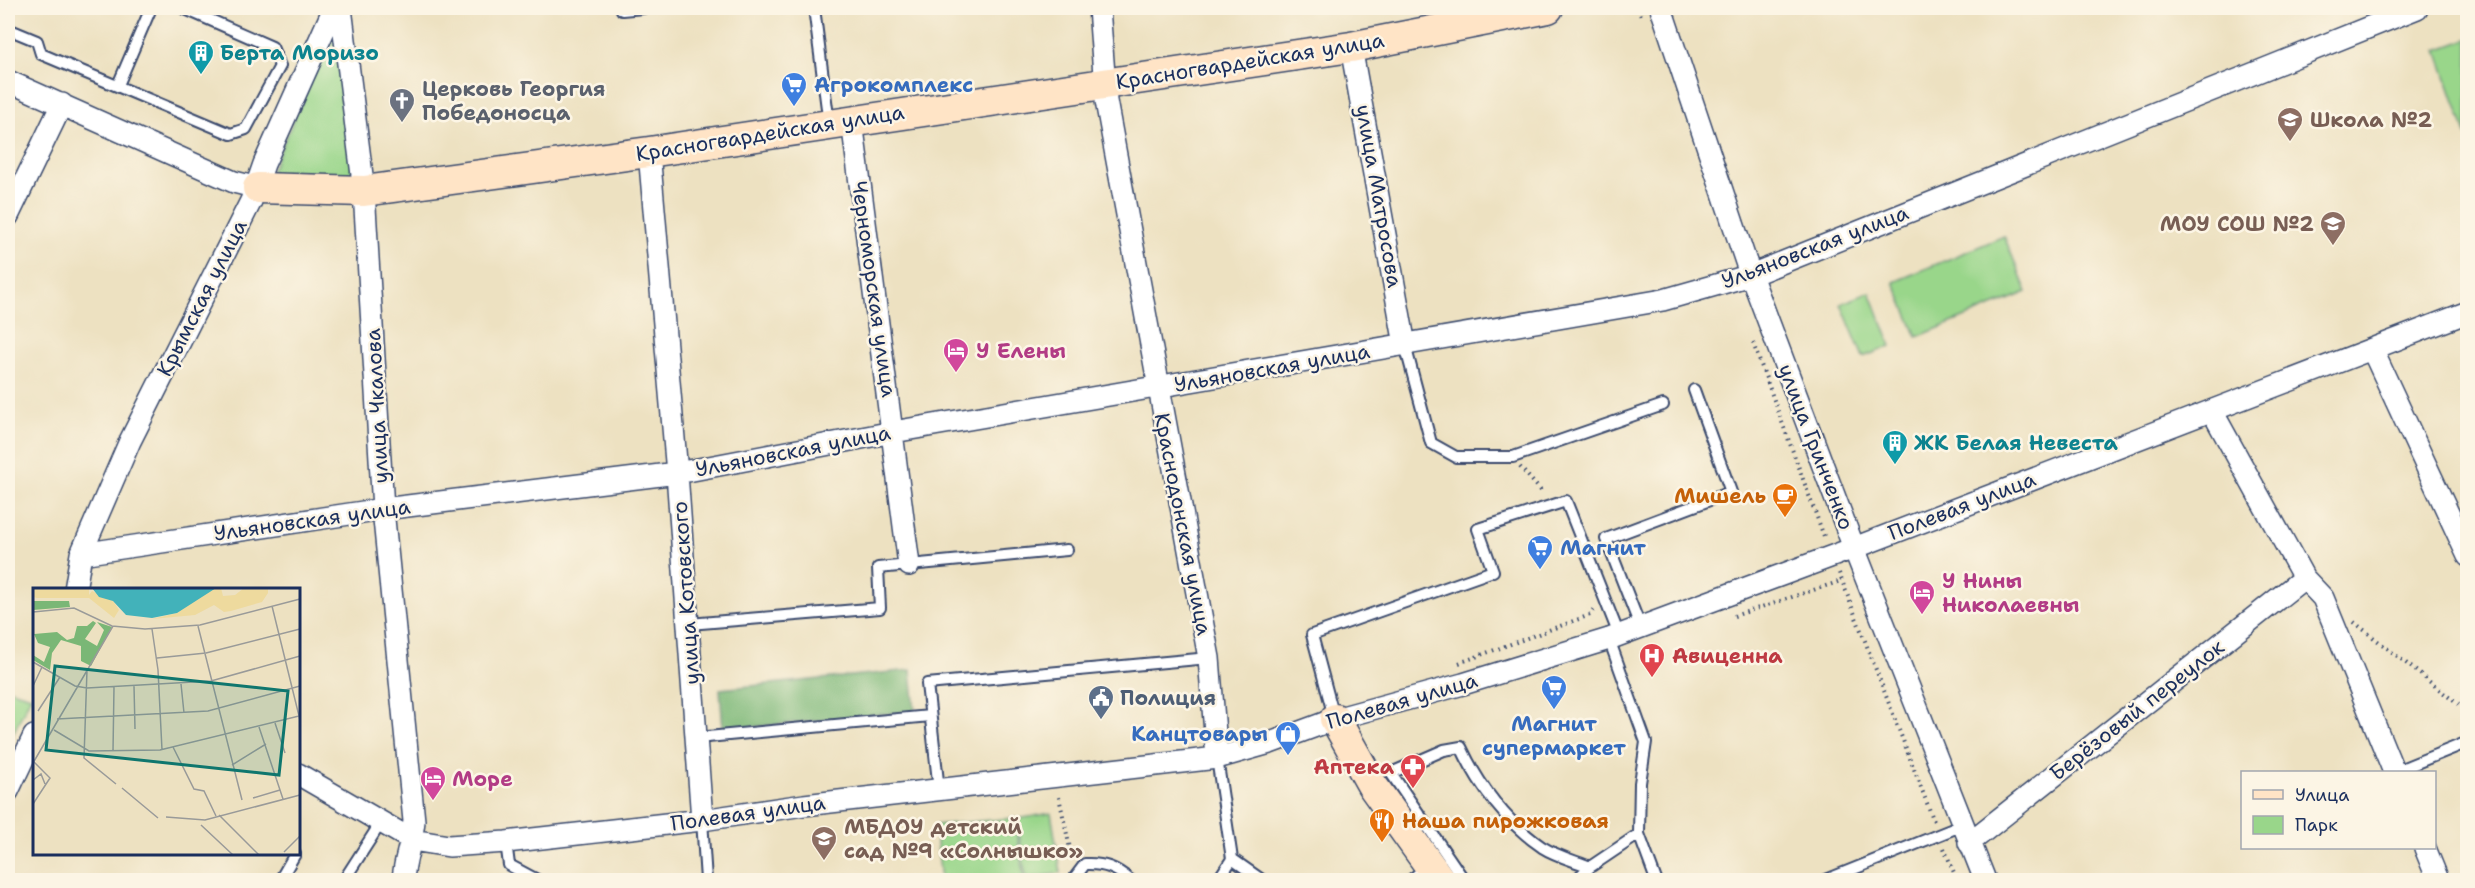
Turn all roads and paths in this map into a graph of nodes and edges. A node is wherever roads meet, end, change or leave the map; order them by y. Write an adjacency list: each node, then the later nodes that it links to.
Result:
1 (151, 8): 16 (lane)
2 (183, 8): 16 (lane)
3 (334, 8): 20 (street, Крымская улица)
4 (341, 8): 21 (street, улица Чкалова)
5 (643, 8): 11 (lane)
6 (814, 8): 18 (lane)
7 (1099, 8): 15 (street, Краснодонская улица)
8 (1548, 8): 13 (street, Красногвардейская улица)
9 (1661, 8): 23 (street, улица Гринченко)
10 (2417, 8): 23 (street, Ульяновская улица)
11 (622, 10)
12 (8, 29): 16 (lane)
13 (1351, 47): 15 (street, Красногвардейская улица); 25 (street, улица Матросова)
14 (8, 81): 17 (street, Красногвардейская улица)
15 (1103, 83): 18 (street, Красногвардейская улица); 27 (street, Краснодонская улица)
16 (118, 85)
17 (62, 104): 20 (street, Красногвардейская улица); 22 (street)
18 (840, 123): 19 (street, Красногвардейская улица); 31 (street, Черноморская улица)
19 (649, 152): 21 (street, Красногвардейская улица); 33 (street, улица Котовского)
20 (258, 188): 21 (street, Красногвардейская улица); 38 (street, Крымская улица)
21 (364, 191): 35 (street, улица Чкалова)
22 (8, 216)
23 (1751, 275): 25 (street, Ульяновская улица); 36 (street, улица Гринченко)
24 (2468, 312): 26 (street, Полевая улица)
25 (1405, 345): 27 (street, Ульяновская улица); 32 (lane)
26 (2372, 349): 30 (street, Полевая улица); 39 (street)
27 (1157, 387): 31 (street, Ульяновская улица); 47 (street, Краснодонская улица)
28 (1694, 390): 45 (lane)
29 (1664, 405): 32 (lane)
30 (2211, 411): 36 (street, Полевая улица); 41 (street)
31 (893, 432): 33 (street, Ульяновская улица); 40 (street, Черноморская улица)
32 (1513, 457): 34 (path)
33 (677, 473): 35 (street, Ульяновская улица); 44 (street, улица Котовского)
34 (1555, 504): 46 (lane); 50 (lane)
35 (383, 509): 38 (street, Ульяновская улица); 66 (street, улица Чкалова)
36 (1854, 548): 45 (street, Полевая улица); 65 (street, улица Гринченко)
37 (1067, 550): 40 (lane)
38 (81, 554): 42 (street, Крымская улица)
39 (2468, 556)
40 (909, 565): 44 (lane)
41 (2304, 578): 43 (street); 65 (street, Берёзовый переулок)
42 (75, 588)
43 (2323, 598): 48 (path); 55 (street)
44 (689, 624): 52 (street, улица Котовского)
45 (1640, 626): 46 (street, Полевая улица)
46 (1614, 637): 50 (street, Полевая улица); 64 (lane)
47 (1209, 658): 49 (lane); 54 (street, Краснодонская улица)
48 (2468, 701)
49 (930, 716): 52 (lane); 59 (lane)
50 (1335, 719): 54 (street, Полевая улица); 58 (street)
51 (33, 738): 60 (street)
52 (697, 738): 62 (street, улица Котовского)
53 (2468, 742): 56 (lane)
54 (1217, 758): 59 (street, Полевая улица); 70 (lane)
55 (2394, 771)
56 (2396, 771)
57 (300, 775): 63 (street, Полевая улица)
58 (1382, 779): 71 (lane); 72 (street); 82 (lane)
59 (939, 790): 62 (street, Полевая улица)
60 (8, 791)
61 (1059, 797): 73 (path)
62 (702, 820): 67 (street, Полевая улица); 78 (lane)
63 (380, 824): 66 (street, Полевая улица); 75 (lane)
64 (1639, 834): 71 (lane); 84 (lane)
65 (1966, 834): 85 (lane); 86 (street, улица Гринченко)
66 (412, 840): 67 (street, Полевая улица); 76 (street, улица Чкалова)
67 (506, 842): 77 (lane)
68 (2425, 849): 87 (street)
69 (294, 855): 74 (lane)
70 (1232, 859): 80 (lane); 81 (lane)
71 (1590, 867): 83 (lane)
72 (1427, 876)
73 (1074, 879): 79 (lane)
74 (280, 880)
75 (344, 880)
76 (402, 880)
77 (537, 880)
78 (706, 880)
79 (1130, 880)
80 (1218, 880)
81 (1262, 880)
82 (1464, 880)
83 (1576, 880)
84 (1656, 880)
85 (1826, 880)
86 (1985, 880)
87 (2438, 880)

